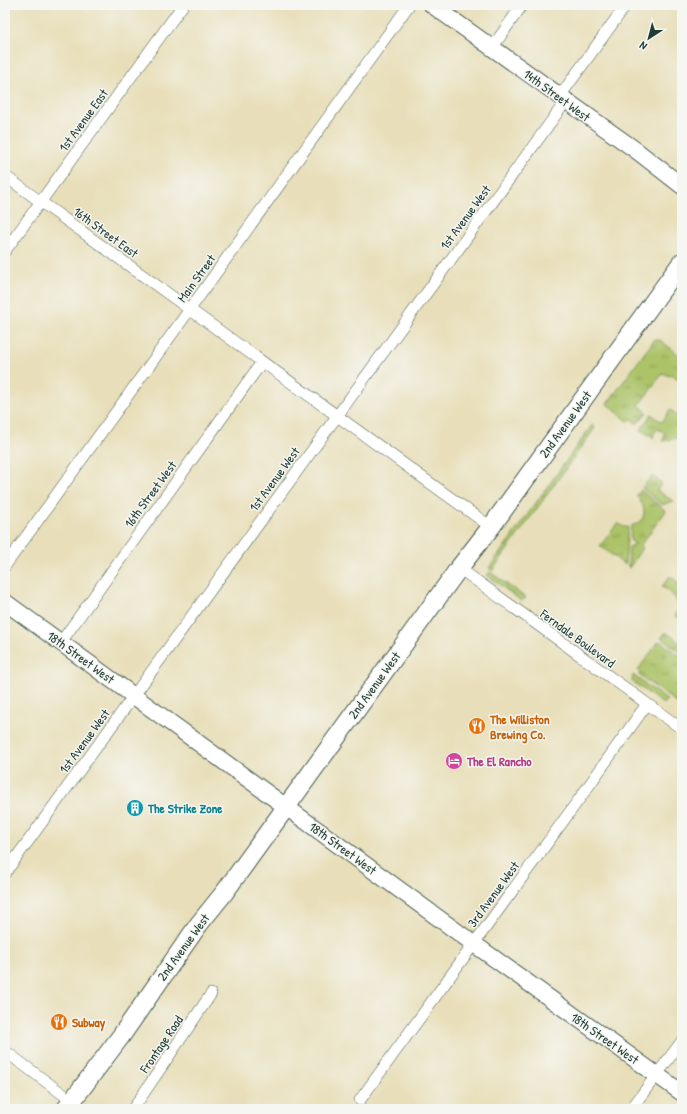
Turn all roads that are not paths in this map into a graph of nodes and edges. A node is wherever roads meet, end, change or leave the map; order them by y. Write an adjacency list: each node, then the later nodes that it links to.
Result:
1 (183, 5): 10 (street, 1st Avenue East)
2 (409, 5): 13 (street, Main Street)
3 (432, 5): 6 (street, 14th Street West)
4 (522, 5): 6 (street)
5 (626, 5): 7 (street, 1st Avenue West)
6 (492, 48): 7 (street, 14th Street West)
7 (563, 99): 9 (street, 14th Street West); 15 (street, 1st Avenue West)
8 (5, 176): 10 (street, 16th Street East)
9 (682, 186)
10 (40, 202): 11 (street, 1st Avenue East); 13 (street, 16th Street East)
11 (5, 251)
12 (682, 262): 16 (main road, 2nd Avenue West)
13 (190, 310): 14 (street); 17 (street, Main Street)
14 (262, 362): 15 (street); 20 (street, 16th Street West)
15 (337, 416): 16 (street); 21 (street, 1st Avenue West)
16 (491, 527): 18 (main road, 2nd Avenue West)
17 (5, 566)
18 (459, 568): 22 (street, Ferndale Boulevard); 24 (main road, 2nd Avenue West)
19 (5, 602): 20 (street, 18th Street West)
20 (61, 642): 21 (street, 18th Street West)
21 (134, 696): 24 (street, 18th Street West); 25 (street, 1st Avenue West)
22 (647, 704): 23 (street, Ferndale Boulevard); 26 (street, 3rd Avenue West)
23 (682, 729)
24 (286, 806): 26 (street, 18th Street West); 33 (main road, 2nd Avenue West)
25 (5, 872)
26 (474, 944): 30 (street, 18th Street West); 32 (street, 3rd Avenue West)
27 (211, 994): 34 (street, Frontage Road)
28 (682, 1041): 30 (street)
29 (5, 1051): 33 (street)
30 (657, 1075): 31 (street, 18th Street West); 35 (street)
31 (682, 1093)
32 (360, 1100)
33 (69, 1105)
34 (133, 1109)
35 (631, 1109)

